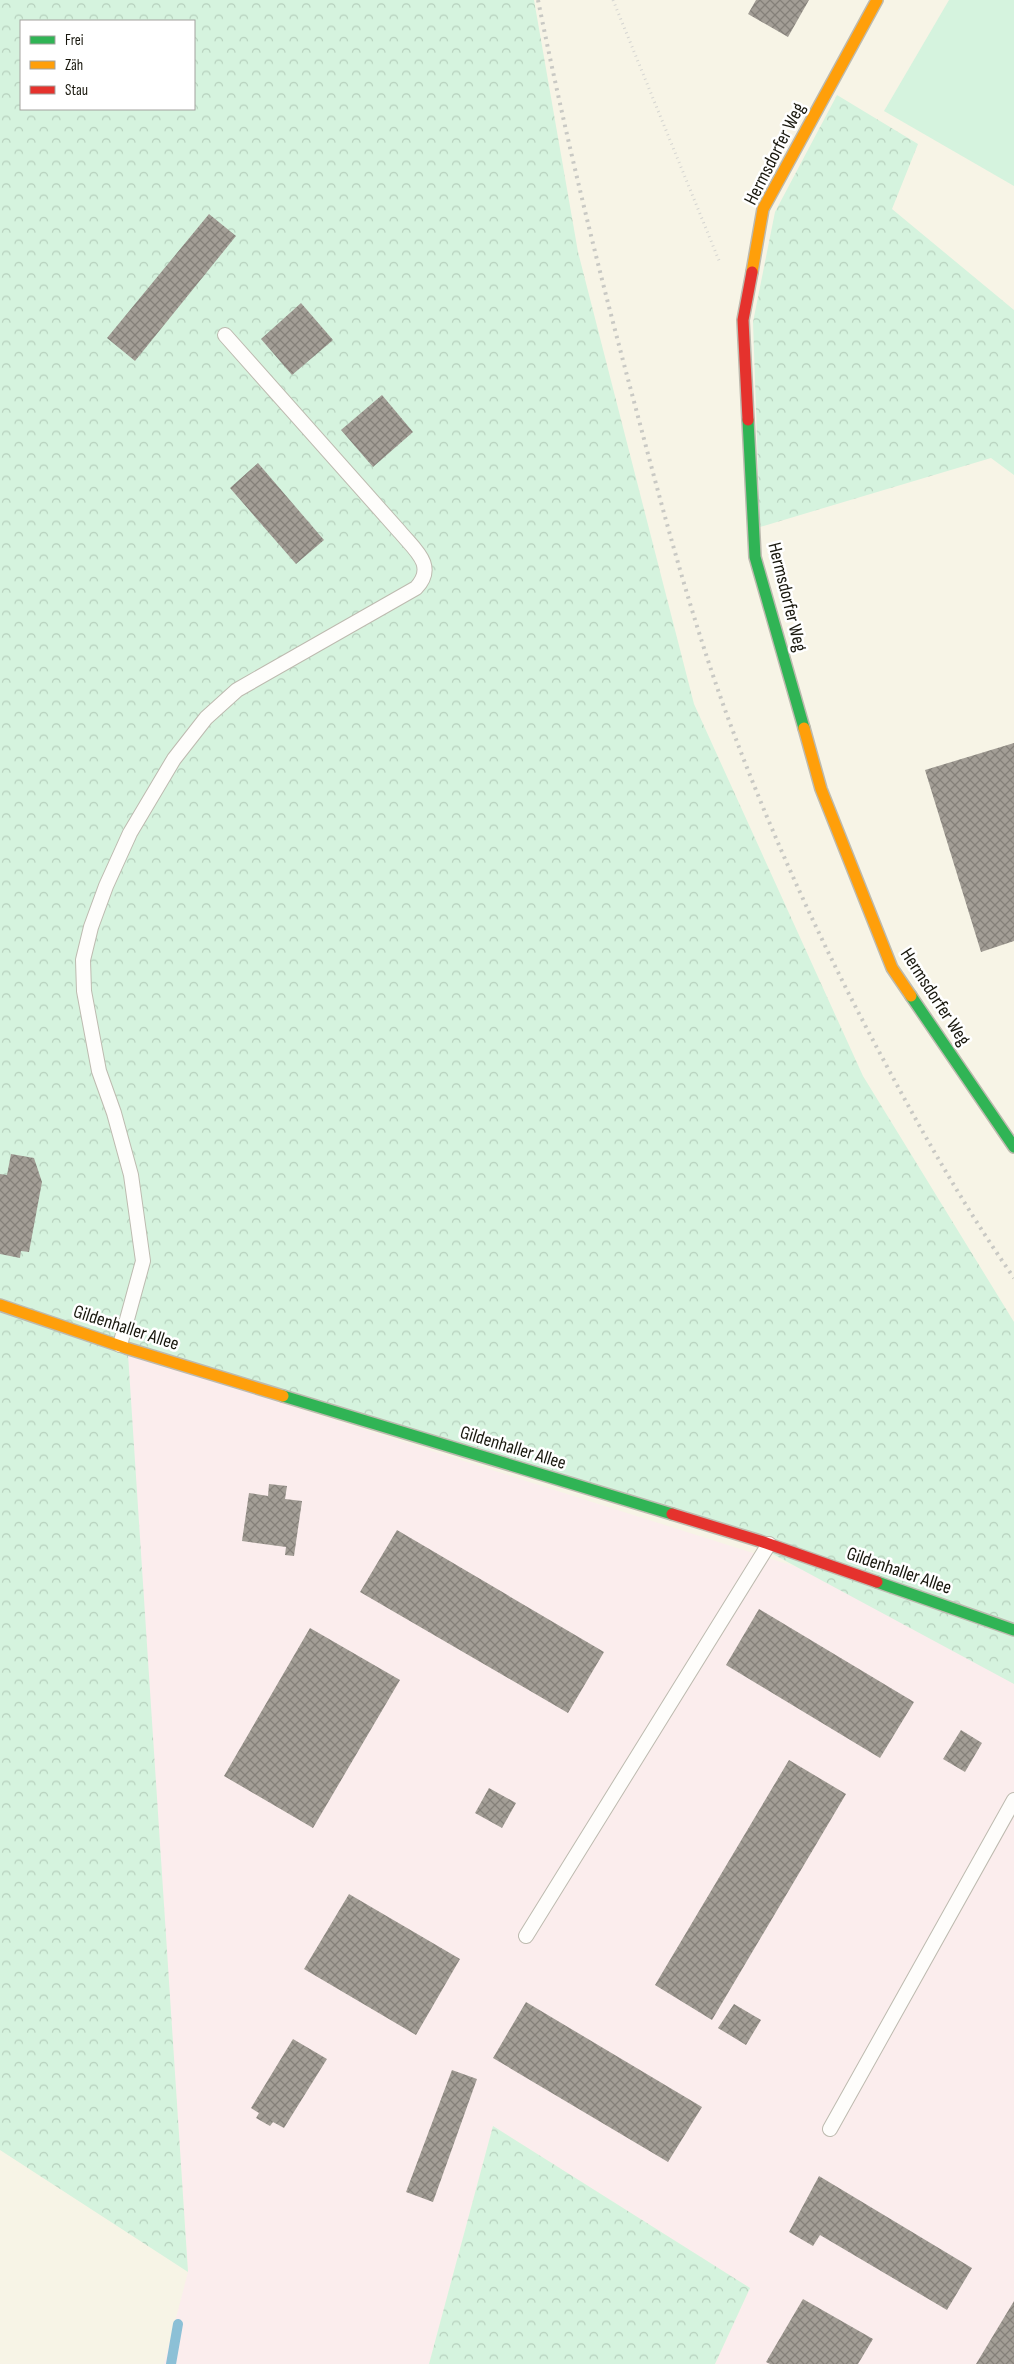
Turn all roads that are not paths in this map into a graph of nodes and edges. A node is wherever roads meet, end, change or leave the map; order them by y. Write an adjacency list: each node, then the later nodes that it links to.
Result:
1 (877, 0): 3 (street, Hermsdorfer Weg)
2 (225, 335): 5 (lane)
3 (1014, 1147)
4 (0, 1305): 5 (street, Gildenhaller Allee)
5 (120, 1345): 6 (street, Gildenhaller Allee)
6 (769, 1544): 7 (street, Gildenhaller Allee); 9 (lane)
7 (1014, 1630)
8 (1014, 1800): 10 (lane)
9 (526, 1936)
10 (830, 2129)

